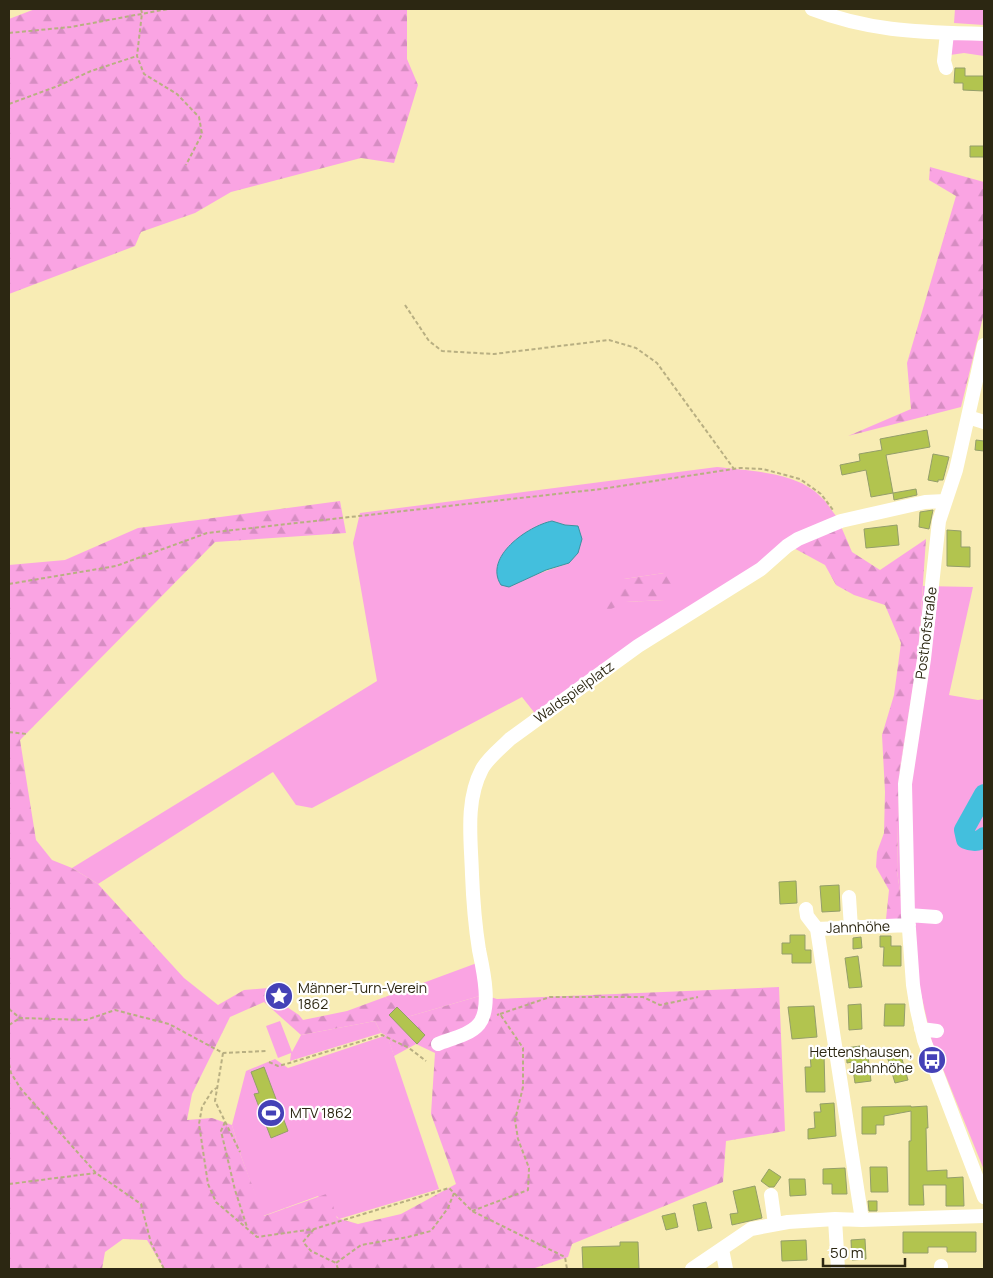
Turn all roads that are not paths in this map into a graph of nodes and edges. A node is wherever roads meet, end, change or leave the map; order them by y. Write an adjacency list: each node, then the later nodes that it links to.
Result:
1 (812, 9): 2 (street)
2 (947, 33): 3 (street); 4 (street)
3 (984, 34)
4 (946, 68)
5 (984, 345): 6 (street, Posthofstraße)
6 (968, 417): 7 (street); 8 (street, Posthofstraße)
7 (984, 422)
8 (945, 500): 12 (street, Posthofstraße); 17 (street, Waldspielplatz)
9 (849, 897): 13 (street)
10 (806, 909): 14 (street)
11 (936, 917): 12 (street)
12 (909, 920): 13 (street, Jahnhöhe); 15 (street, Jahnhöhe)
13 (851, 928): 14 (street, Jahnhöhe)
14 (817, 929): 22 (street, Jahnhöhe)
15 (921, 1029): 16 (street); 19 (street, Jahnhöhe)
16 (937, 1031)
17 (438, 1044)
18 (771, 1195): 23 (street)
19 (984, 1197)
20 (984, 1216): 22 (street)
21 (835, 1219): 22 (street); 23 (street); 27 (street)
22 (862, 1220)
23 (775, 1224): 24 (street)
24 (722, 1249): 25 (street); 26 (street)
25 (692, 1269)
26 (726, 1269)
27 (838, 1269)

